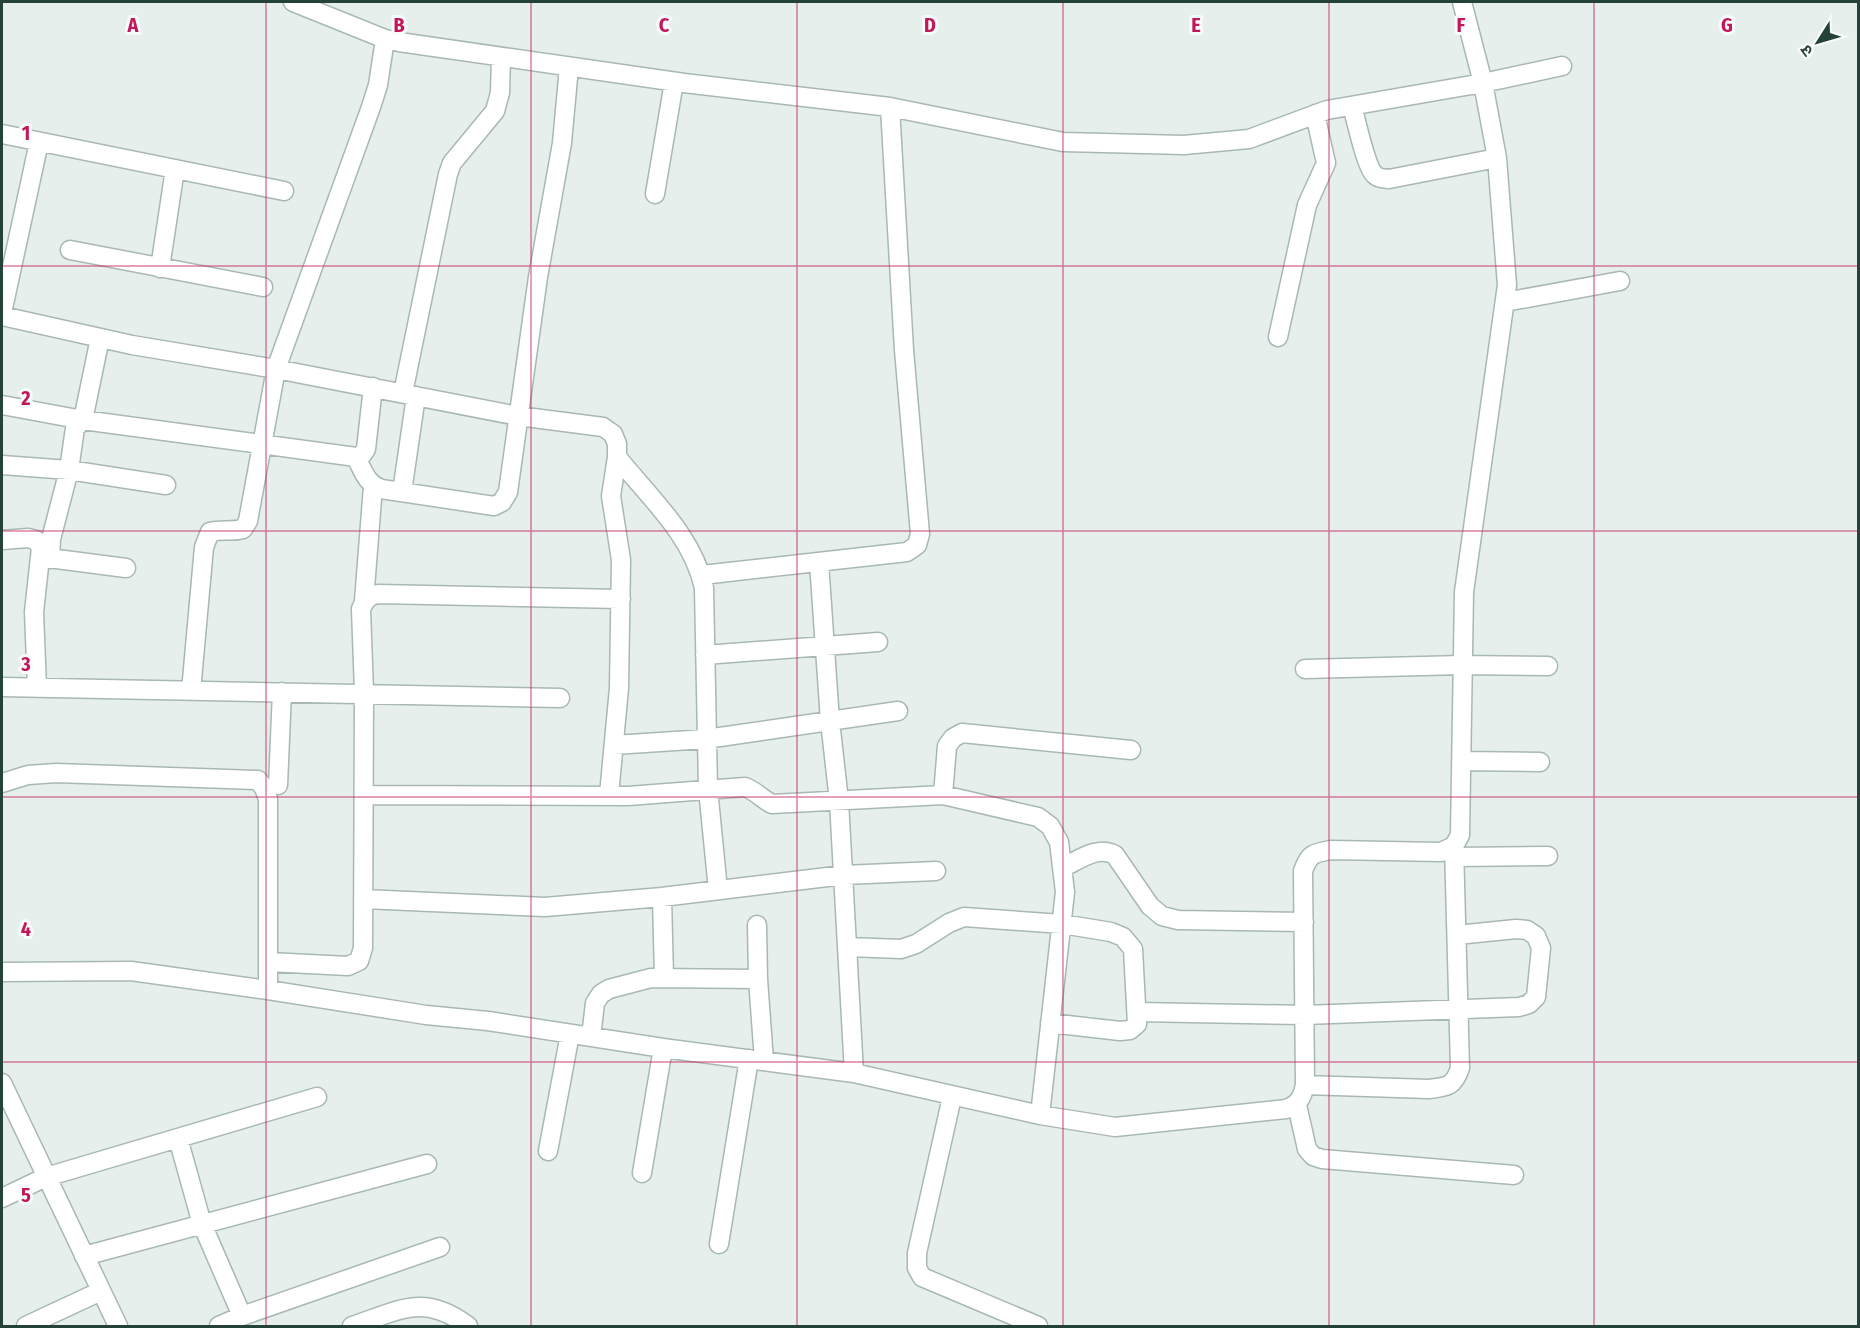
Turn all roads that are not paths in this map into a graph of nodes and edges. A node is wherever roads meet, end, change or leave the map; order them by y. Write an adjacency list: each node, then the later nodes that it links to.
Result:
1 (293, 2): 3 (street)
2 (1462, 2): 8 (street)
3 (385, 39): 4 (street); 26 (street)
4 (501, 57): 6 (street); 28 (street)
5 (1562, 66): 8 (street)
6 (569, 67): 7 (street); 30 (street)
7 (674, 81): 10 (street); 17 (street)
8 (1483, 83): 9 (street); 14 (street)
9 (1352, 106): 11 (street); 14 (street)
10 (890, 107): 11 (street); 42 (street)
11 (1315, 114): 24 (street)
12 (2, 134): 13 (street)
13 (39, 142): 15 (street); 23 (street)
14 (1497, 158): 22 (street)
15 (175, 169): 16 (street); 19 (street)
16 (284, 191)
17 (655, 194)
18 (70, 250): 19 (street)
19 (160, 268): 21 (street)
20 (1620, 281): 22 (street)
21 (263, 288)
22 (1504, 302): 50 (street)
23 (2, 314): 25 (street)
24 (1278, 337)
25 (100, 338): 26 (street); 31 (street)
26 (276, 369): 27 (street); 32 (street)
27 (373, 387): 28 (street); 34 (street)
28 (410, 394): 30 (street); 39 (street)
29 (2, 405): 31 (street)
30 (518, 416): 33 (street); 39 (street)
31 (83, 420): 32 (street); 36 (street)
32 (262, 444): 34 (street); 55 (street)
33 (617, 457): 44 (street); 45 (street)
34 (356, 458): 38 (street)
35 (2, 465): 36 (street)
36 (69, 470): 37 (street); 41 (street)
37 (166, 485)
38 (373, 486): 39 (street); 46 (street)
39 (402, 492)
40 (2, 540): 41 (street)
41 (46, 558): 43 (street); 54 (street)
42 (819, 562): 44 (street); 48 (street)
43 (126, 568)
44 (702, 575): 49 (street)
45 (621, 599): 46 (street); 62 (street)
46 (364, 601): 57 (street)
47 (878, 642): 48 (street)
48 (825, 645): 49 (street); 60 (street)
49 (705, 655): 61 (street)
50 (1462, 665): 51 (street); 52 (street); 64 (street)
51 (1548, 666)
52 (1305, 669)
53 (2, 687): 54 (street)
54 (38, 688): 55 (street)
55 (191, 691): 56 (street)
56 (282, 692): 57 (street); 67 (street)
57 (364, 692): 58 (street); 69 (street)
58 (561, 698)
59 (898, 711): 60 (street)
60 (830, 722): 61 (street); 72 (street)
61 (706, 739): 62 (street); 68 (street)
62 (614, 745): 70 (street)
63 (1131, 750): 71 (street)
64 (1461, 761): 65 (street); 73 (street)
65 (1540, 762)
66 (2, 783): 86 (street)
67 (278, 785)
68 (708, 789): 70 (street); 72 (street); 78 (street)
69 (364, 795): 70 (street); 80 (street)
70 (609, 795)
71 (943, 795): 72 (street); 75 (street)
72 (839, 801): 77 (street)
73 (1454, 852): 74 (street); 81 (street); 84 (street)
74 (1548, 856)
75 (1062, 868): 81 (street); 82 (street)
76 (936, 870): 77 (street)
77 (844, 875): 78 (street); 85 (street)
78 (718, 890): 79 (street)
79 (662, 897): 80 (street); 88 (street)
80 (363, 899): 86 (street)
81 (1304, 922): 93 (street)
82 (1062, 924): 85 (street); 92 (street); 94 (street)
83 (757, 925): 89 (street)
84 (1456, 934): 91 (street); 91 (street)
85 (848, 947): 99 (street)
86 (268, 962): 90 (street)
87 (2, 972): 90 (street)
88 (664, 978): 89 (street); 96 (street)
89 (758, 979): 98 (street)
90 (268, 990): 95 (street)
91 (1460, 1009): 93 (street); 101 (street)
92 (1137, 1012): 93 (street); 94 (street)
93 (1305, 1015): 101 (street)
94 (1050, 1023): 106 (street)
95 (570, 1034): 96 (street); 108 (street)
96 (591, 1037): 97 (street)
97 (663, 1048): 98 (street); 110 (street)
98 (757, 1060): 99 (street); 115 (street)
99 (854, 1073): 103 (street)
100 (2, 1083): 105 (street)
101 (1305, 1085): 104 (street)
102 (317, 1097): 107 (street)
103 (952, 1097): 106 (street); 125 (street)
104 (1297, 1105): 106 (street); 111 (street)
105 (6, 1109): 112 (street)
106 (1040, 1115)
107 (178, 1138): 112 (street); 114 (street)
108 (548, 1151)
109 (427, 1164): 114 (street)
110 (642, 1173)
111 (1514, 1175)
112 (46, 1177): 113 (street); 117 (street)
113 (2, 1198)
114 (202, 1224): 117 (street); 119 (street)
115 (719, 1244)
116 (440, 1247): 119 (street)
117 (84, 1256): 118 (street)
118 (101, 1290): 120 (street); 121 (street)
119 (256, 1318): 122 (street)
120 (26, 1326)
121 (118, 1326)
122 (219, 1326)
123 (352, 1326): 124 (street)
124 (468, 1326)
125 (1038, 1326)

